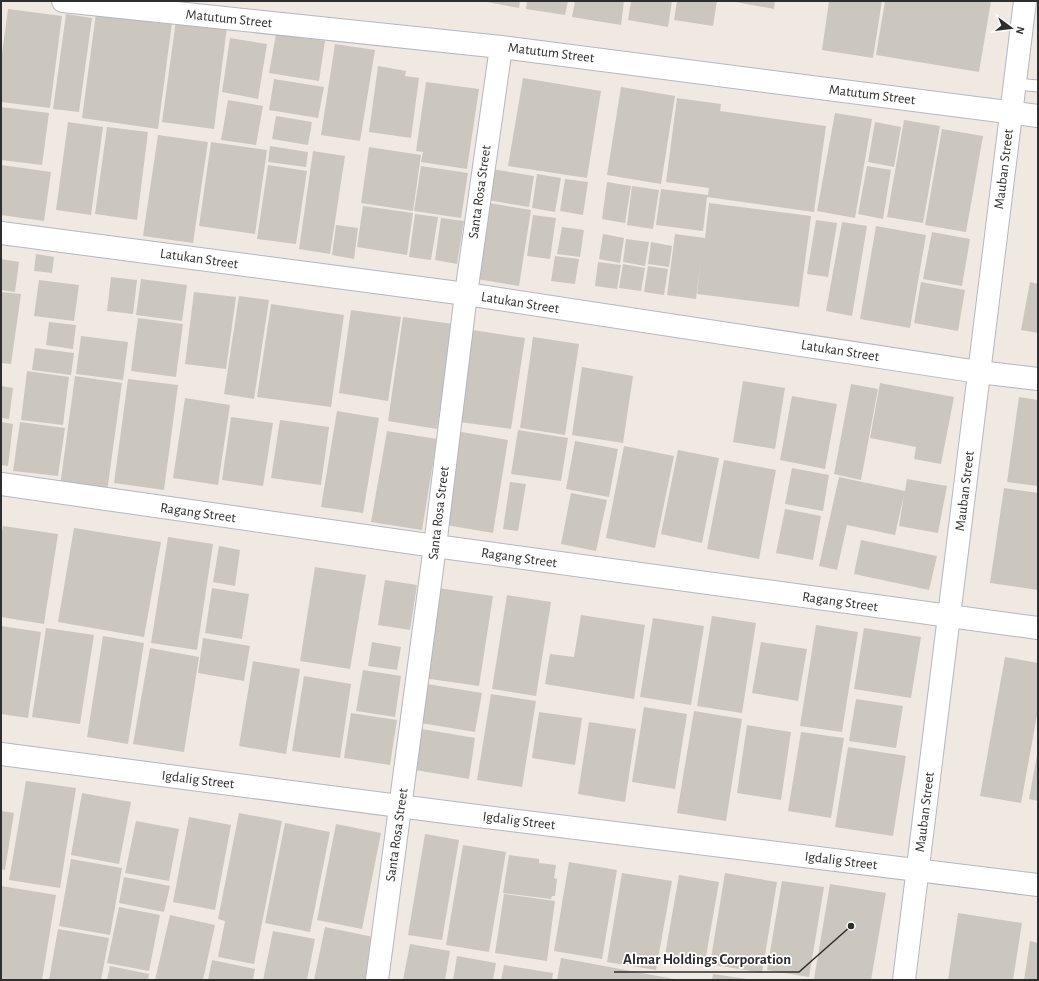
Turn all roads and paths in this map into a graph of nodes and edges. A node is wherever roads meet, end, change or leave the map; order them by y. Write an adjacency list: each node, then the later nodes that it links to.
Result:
1 (1025, 1): 4 (street, Mauban Street)
2 (74, 2): 3 (street, Matutum Street)
3 (501, 47): 6 (street, Matutum Street); 9 (street, Santa Rosa Street)
4 (1015, 84): 5 (lane); 6 (street, Mauban Street)
5 (1038, 86)
6 (1011, 112): 7 (street, Matutum Street); 10 (street, Mauban Street)
7 (1038, 116)
8 (1, 233): 9 (street, Latukan Street)
9 (466, 294): 10 (street, Latukan Street); 13 (street, Santa Rosa Street)
10 (979, 372): 11 (street, Latukan Street); 14 (street, Mauban Street)
11 (1038, 379)
12 (1, 484): 13 (street, Ragang Street)
13 (435, 546): 14 (street, Ragang Street); 17 (street, Santa Rosa Street)
14 (949, 616): 15 (street, Ragang Street); 18 (street, Mauban Street)
15 (1038, 628)
16 (1, 754): 17 (street, Igdalig Street)
17 (401, 806): 18 (street, Igdalig Street); 20 (street, Santa Rosa Street)
18 (918, 870): 19 (street, Igdalig Street); 21 (street, Mauban Street)
19 (1038, 885)
20 (377, 980)
21 (904, 980)

